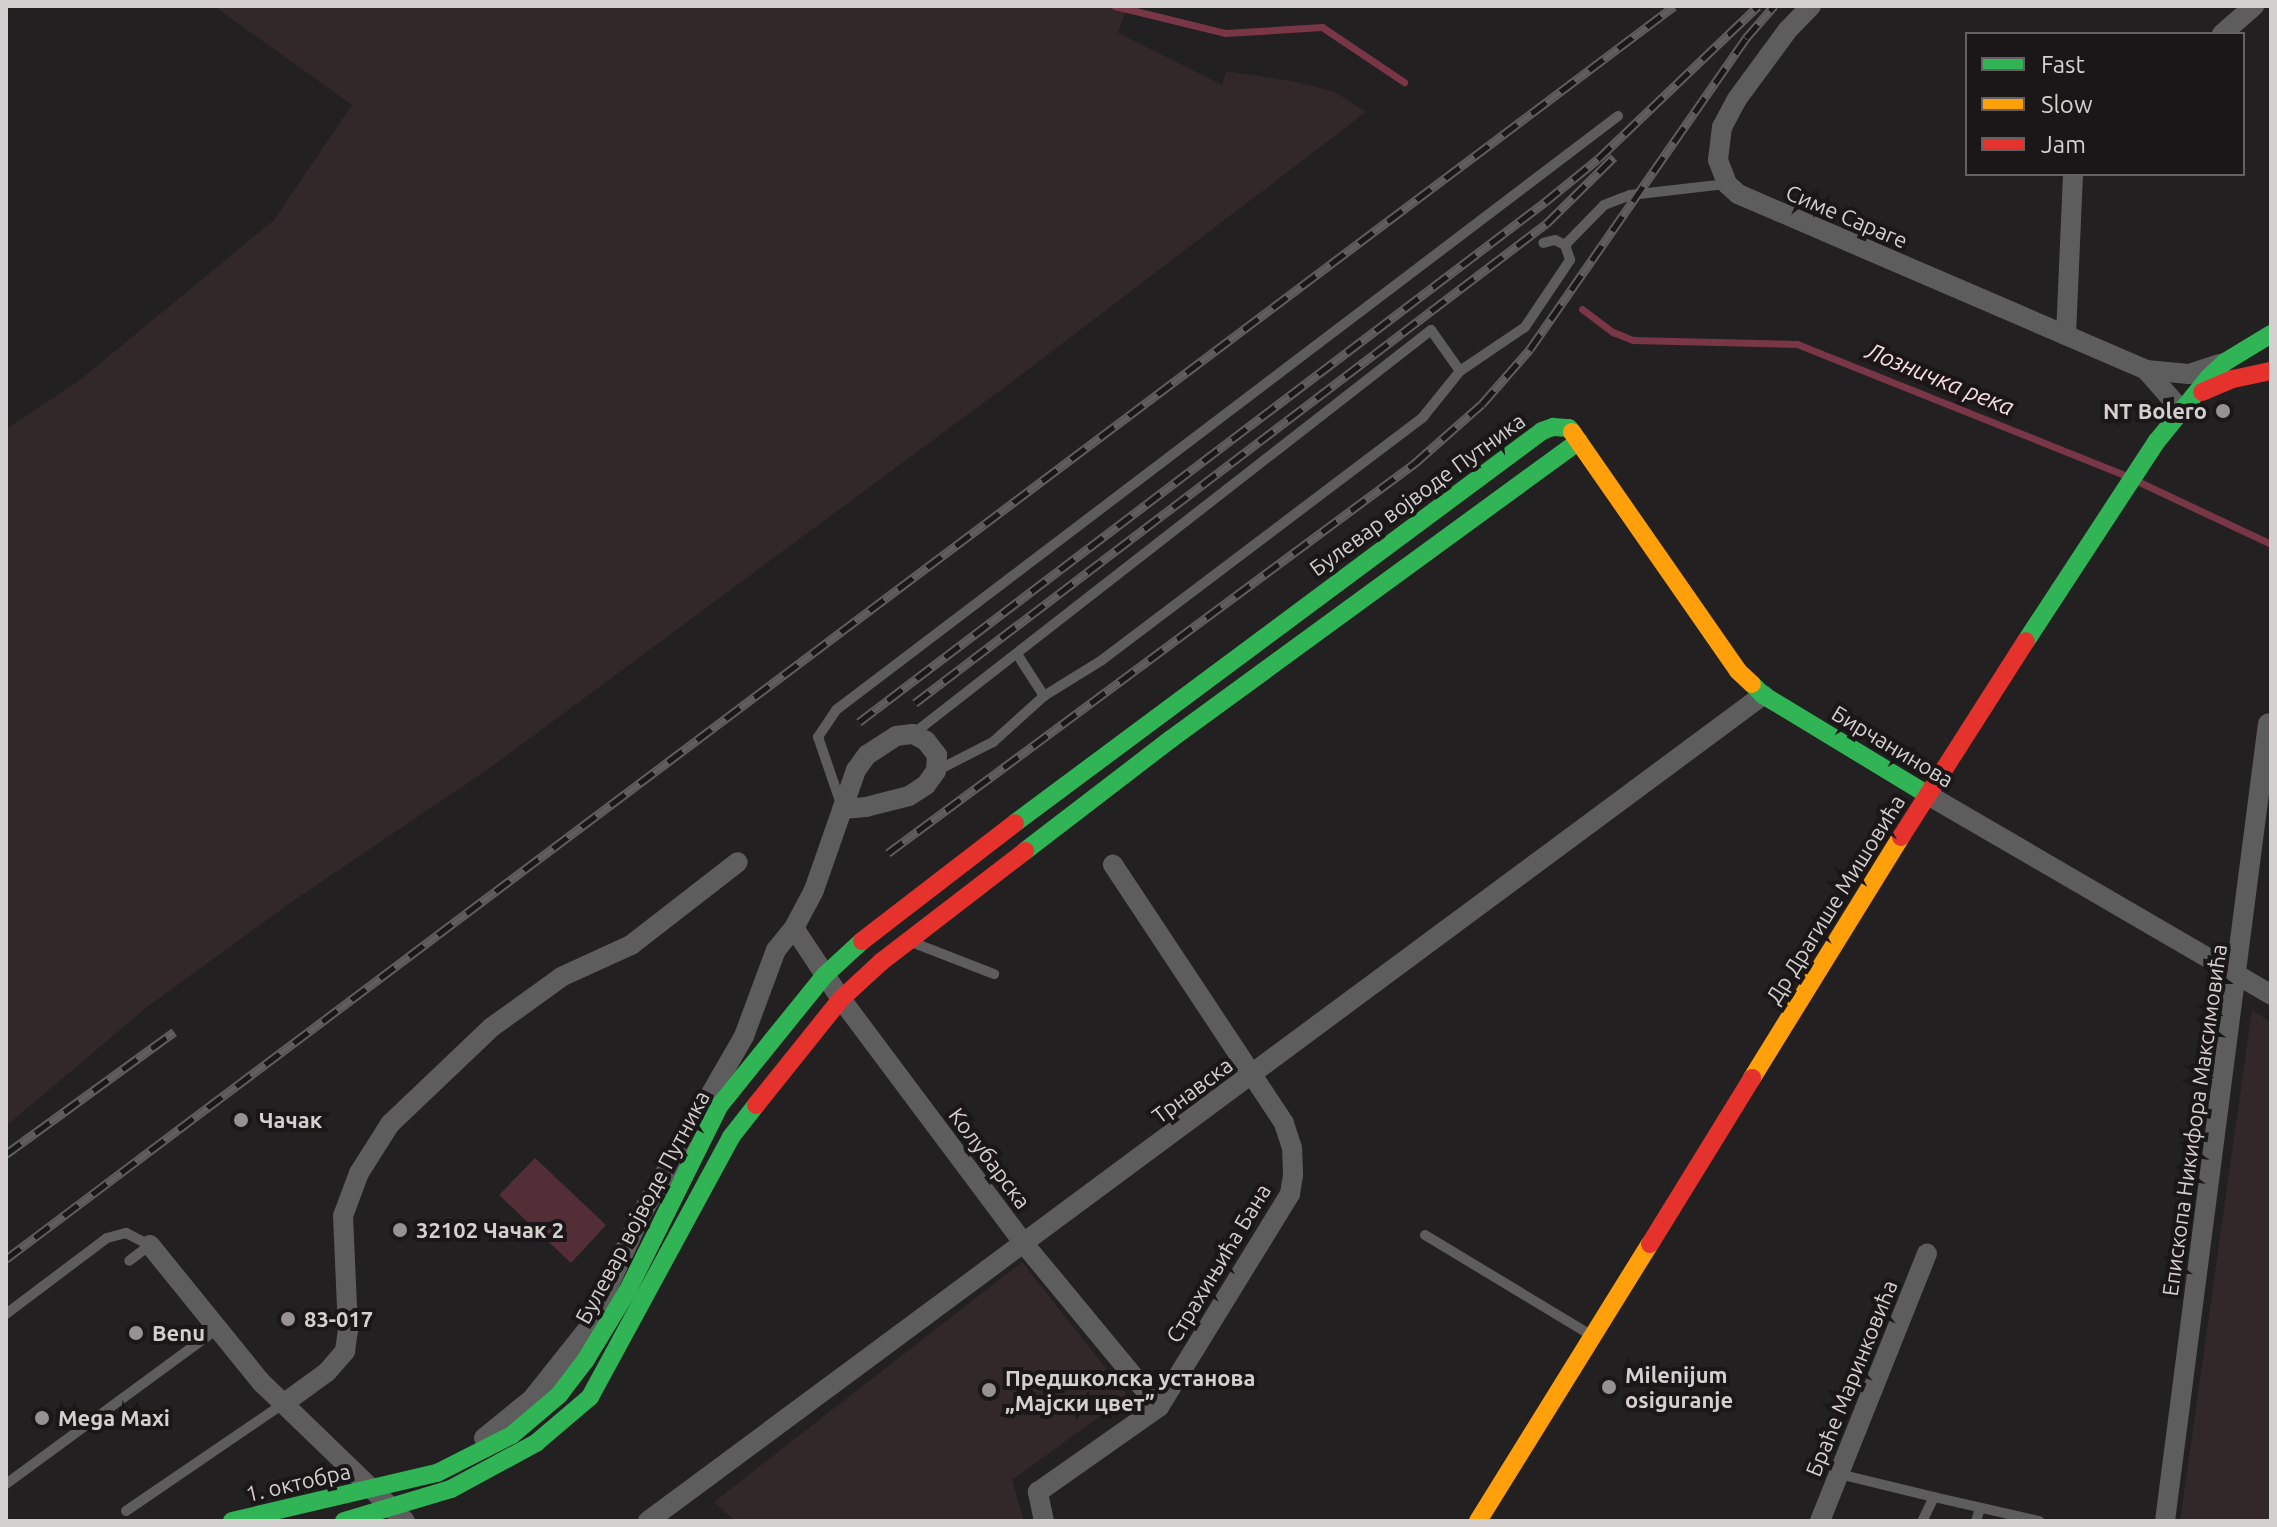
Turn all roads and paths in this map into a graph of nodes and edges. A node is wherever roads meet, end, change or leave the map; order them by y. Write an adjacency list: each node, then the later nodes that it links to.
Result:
1 (1811, 6): 6 (street)
2 (2254, 6): 3 (street)
3 (2224, 32)
4 (1618, 116): 24 (lane)
5 (2073, 176): 10 (street)
6 (1727, 184): 8 (lane); 10 (street, Симе Сараге)
7 (1543, 243): 8 (lane)
8 (1565, 245): 13 (lane)
9 (2271, 334): 11 (main road, Др Драгише Мишовића)
10 (2066, 335): 12 (street, Симе Сараге)
11 (2225, 362): 12 (street, Симе Сараге); 15 (main road, Др Драгише Мишовића)
12 (2146, 370): 15 (street, Симе Сараге)
13 (1460, 371): 17 (lane); 19 (lane)
14 (2271, 371): 15 (main road)
15 (2188, 404): 23 (main road, Др Драгише Мишовића)
16 (1579, 441): 18 (main road, Бирчанинова); 28 (main road, Булевар војводе Путника); 30 (main road, Булевар војводе Путника)
17 (1017, 654): 19 (lane); 21 (lane)
18 (1763, 695): 23 (main road, Бирчанинова); 34 (street, Трнавска)
19 (1044, 696): 22 (lane)
20 (2268, 724): 31 (street, Епископа Никифора Максимовића)
21 (913, 734): 22 (street); 24 (street)
22 (936, 771): 24 (street)
23 (1928, 795): 31 (street, Бирчанинова); 42 (main road, Др Драгише Мишовића)
24 (842, 809): 27 (street)
25 (738, 862): 43 (street)
26 (1113, 865): 34 (street, Страхињића Бана)
27 (794, 928): 30 (street, Колубарска); 47 (street)
28 (908, 941): 29 (lane); 33 (main road, Булевар војводе Путника)
29 (994, 974)
30 (825, 975): 33 (street, Колубарска); 47 (main road, Булевар војводе Путника)
31 (2238, 976): 32 (street, Бирчанинова); 61 (street, Епископа Никифора Максимовића)
32 (2271, 995)
33 (841, 999): 37 (street, Колубарска); 51 (main road, Булевар војводе Путника)
34 (1254, 1074): 37 (street, Трнавска); 44 (street, Страхињића Бана)
35 (1425, 1235): 42 (lane)
36 (150, 1245): 39 (lane); 40 (lane); 41 (street)
37 (1025, 1245): 44 (street, Колубарска); 55 (street, Трнавска)
38 (1927, 1254): 45 (street, Браће Маринковића)
39 (129, 1261)
40 (6, 1314)
41 (217, 1329): 43 (street); 46 (lane)
42 (1593, 1336): 57 (main road, Др Драгише Мишовића)
43 (283, 1404): 47 (street); 50 (lane)
44 (1159, 1407): 56 (street, Страхињића Бана)
45 (1839, 1474): 48 (lane); 58 (street, Браће Маринковића)
46 (6, 1484)
47 (370, 1485): 51 (street); 53 (main road, 1. октобра)
48 (1934, 1497): 49 (lane); 52 (lane)
49 (1980, 1509): 59 (lane); 60 (lane)
50 (126, 1511)
51 (399, 1515): 54 (main road)
52 (1923, 1520)
53 (232, 1521)
54 (344, 1521)
55 (648, 1521)
56 (1044, 1521)
57 (1478, 1521)
58 (1820, 1521)
59 (1976, 1521)
60 (2039, 1521)
61 (2165, 1521)

